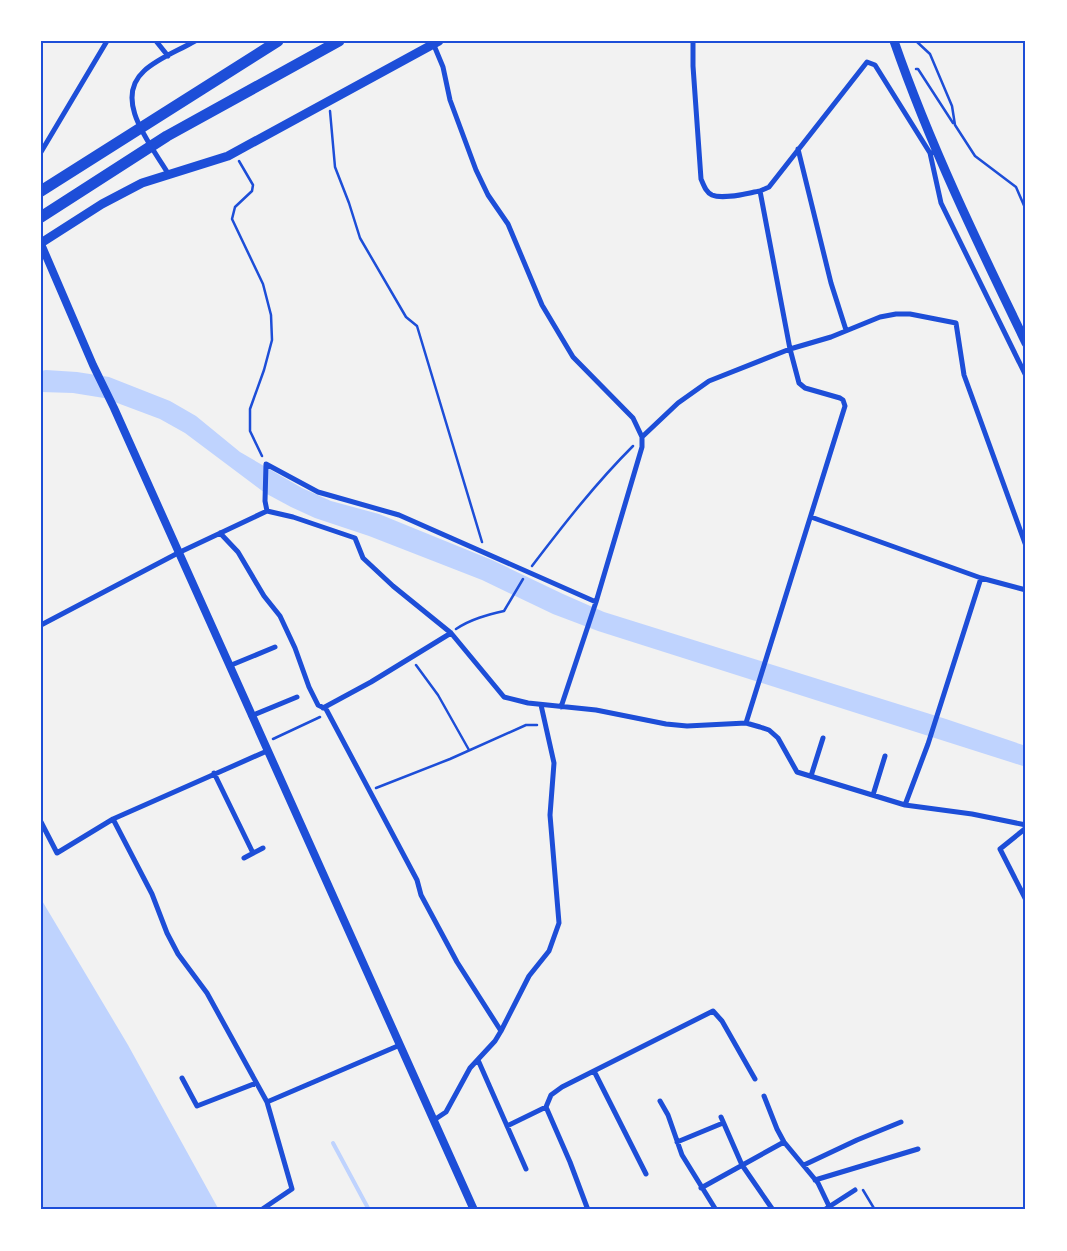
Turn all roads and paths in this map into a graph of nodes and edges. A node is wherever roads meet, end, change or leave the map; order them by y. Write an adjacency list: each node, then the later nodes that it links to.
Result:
1 (107, 41): 15 (street)
2 (156, 41): 10 (street)
3 (194, 41): 10 (street)
4 (278, 41): 19 (highway)
5 (339, 41): 22 (highway)
6 (692, 41): 20 (street)
7 (894, 41): 11 (main road)
8 (916, 41): 13 (path)
9 (435, 42): 12 (main road); 28 (street)
10 (168, 56): 18 (street)
11 (904, 70): 13 (path); 16 (main road)
12 (329, 101): 17 (main road); 35 (path)
13 (955, 125): 21 (path)
14 (798, 150): 16 (street); 20 (street); 24 (street)
15 (41, 152)
16 (934, 152): 25 (main road); 27 (street)
17 (234, 153): 18 (main road); 29 (path)
18 (169, 175): 23 (main road)
19 (41, 191)
20 (760, 191): 26 (street)
21 (1026, 210)
22 (41, 217)
23 (41, 244): 34 (street)
24 (846, 330): 26 (street); 33 (street)
25 (1026, 343)
26 (790, 349): 28 (street); 31 (street)
27 (1026, 376)
28 (642, 437): 36 (path); 39 (street)
29 (266, 464): 30 (street); 35 (street)
30 (267, 511): 32 (street); 41 (street)
31 (811, 517): 37 (street); 51 (street)
32 (220, 533): 34 (street); 48 (street)
33 (1026, 546)
34 (178, 553): 40 (street); 44 (street)
35 (485, 553): 36 (street)
36 (527, 572): 39 (street); 41 (path)
37 (981, 578): 38 (street); 61 (street)
38 (1026, 590)
39 (596, 602): 47 (street)
40 (41, 625)
41 (451, 633): 43 (street); 46 (street)
42 (275, 646): 44 (street)
43 (411, 658): 48 (street); 55 (path)
44 (229, 666): 50 (street)
45 (297, 696): 50 (street)
46 (541, 704): 47 (street); 52 (street)
47 (561, 706): 51 (street)
48 (323, 708): 49 (street)
49 (328, 713): 54 (path); 59 (street)
50 (251, 716): 54 (street)
51 (746, 723): 58 (street)
52 (546, 725): 55 (path); 69 (street)
53 (823, 738): 58 (street)
54 (265, 747): 57 (street); 70 (street)
55 (469, 750): 59 (path)
56 (885, 756): 60 (street)
57 (214, 773): 62 (street); 66 (street)
58 (811, 776): 60 (street)
59 (370, 791): 69 (street)
60 (873, 795): 61 (street)
61 (905, 805): 64 (street)
62 (113, 819): 63 (street); 75 (street)
63 (41, 822)
64 (1026, 826): 68 (street)
65 (263, 848): 66 (street)
66 (253, 853): 67 (street)
67 (244, 858)
68 (1026, 900)
69 (501, 1031): 71 (street)
70 (400, 1045): 78 (street); 80 (street)
71 (478, 1060): 80 (street); 82 (street)
72 (594, 1071): 74 (street); 79 (street); 89 (street)
73 (182, 1078): 75 (street)
74 (755, 1079)
75 (256, 1083): 78 (street)
76 (764, 1096): 84 (street)
77 (660, 1100): 83 (street)
78 (267, 1102): 94 (street)
79 (546, 1107): 82 (street); 96 (street)
80 (434, 1120): 95 (street)
81 (901, 1122): 87 (street)
82 (507, 1126): 88 (street)
83 (677, 1142): 86 (street); 91 (street)
84 (784, 1142): 86 (street); 87 (street)
85 (918, 1150): 90 (street)
86 (742, 1165): 91 (street); 98 (street)
87 (804, 1166): 90 (street)
88 (526, 1169)
89 (646, 1174)
90 (815, 1180): 93 (street)
91 (701, 1188): 97 (street)
92 (855, 1190): 93 (street)
93 (829, 1206): 99 (street)
94 (261, 1210)
95 (474, 1210)
96 (588, 1210)
97 (716, 1210)
98 (772, 1210)
99 (824, 1210)

